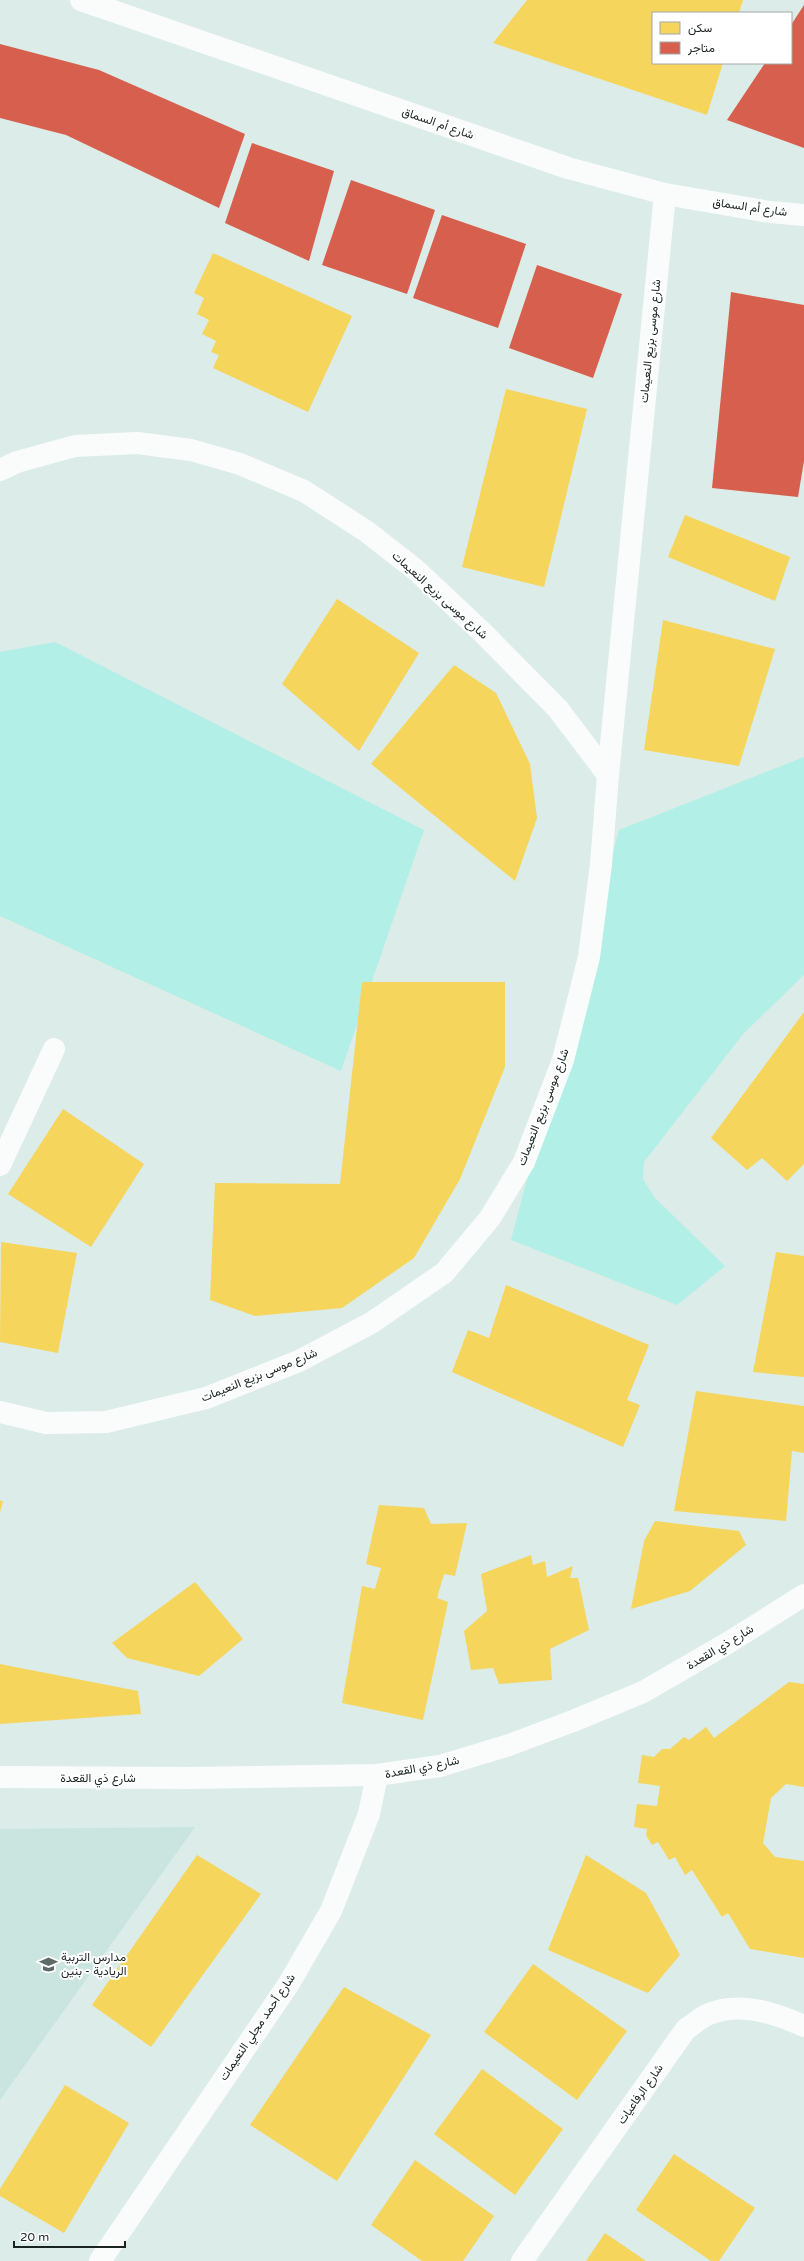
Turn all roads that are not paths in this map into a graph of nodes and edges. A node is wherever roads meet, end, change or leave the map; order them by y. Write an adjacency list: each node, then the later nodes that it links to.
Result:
1 (81, 0): 2 (street, شارع أم السماق)
2 (665, 194): 3 (street, شارع أم السماق); 5 (street, شارع موسى بزيع النعيمات)
3 (804, 214)
4 (0, 470): 5 (street, شارع موسى بزيع النعيمات)
5 (608, 775): 8 (street, شارع موسى بزيع النعيمات)
6 (54, 1049): 7 (street)
7 (0, 1165)
8 (0, 1412)
9 (804, 1595): 10 (street, شارع ذي القعدة)
10 (377, 1775): 11 (street, شارع ذي القعدة); 13 (street, شارع أحمد مجلي النعيمات)
11 (0, 1777)
12 (804, 2026): 14 (street, شارع الرفاعيات)
13 (100, 2261)
14 (522, 2261)

